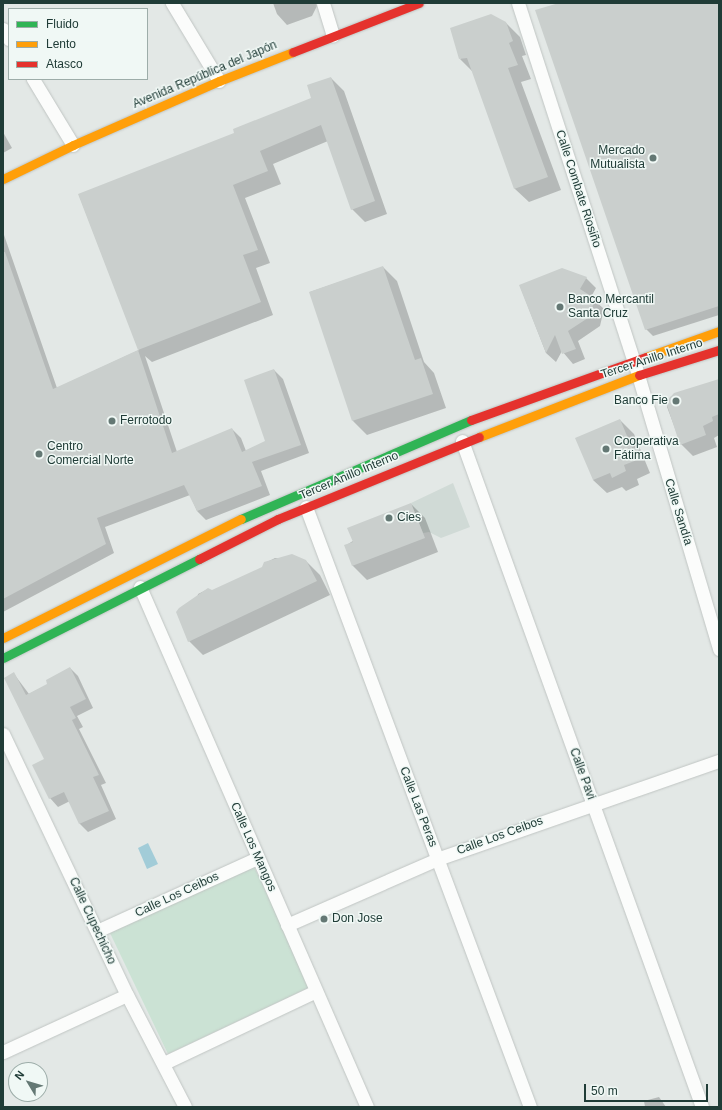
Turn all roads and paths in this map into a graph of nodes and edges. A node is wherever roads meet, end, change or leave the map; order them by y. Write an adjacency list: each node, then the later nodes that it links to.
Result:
1 (172, 3): 7 (street)
2 (323, 3): 5 (street)
3 (420, 3): 5 (main road, Avenida República del Japón)
4 (518, 3): 12 (street, Calle Combate Riosiño)
5 (333, 35): 7 (main road, Avenida República del Japón)
6 (34, 80): 8 (street)
7 (219, 81): 8 (main road, Avenida República del Japón)
8 (73, 145): 9 (main road, Avenida República del Japón)
9 (3, 179)
10 (719, 331): 12 (main road, Tercer Anillo Interno)
11 (719, 350): 13 (main road, Tercer Anillo Interno)
12 (632, 360): 13 (street, Calle Combate Riosiño); 17 (main road, Tercer Anillo Interno)
13 (638, 375): 14 (main road, Tercer Anillo Interno); 18 (street, Calle Sandía)
14 (462, 441): 15 (main road, Tercer Anillo Interno); 22 (street, Calle Pavi)
15 (306, 507): 16 (main road, Tercer Anillo Interno); 24 (street, Calle Las Peras)
16 (140, 587): 19 (main road, Tercer Anillo Interno); 23 (street, Calle Los Mangos)
17 (3, 638)
18 (719, 649)
19 (3, 658)
20 (3, 734): 26 (street, Calle Cupechicho)
21 (719, 761): 22 (street, Calle Los Ceibos)
22 (592, 803): 24 (street, Calle Los Ceibos); 34 (street, Calle Pavi)
23 (257, 858): 25 (street, Calle Los Mangos); 26 (street, Calle Los Ceibos)
24 (437, 859): 25 (street, Calle Los Ceibos); 33 (street, Calle Las Peras)
25 (287, 925): 27 (street, Calle Los Mangos)
26 (97, 931): 28 (street, Calle Cupechicho)
27 (316, 991): 30 (street); 32 (street, Calle Los Mangos)
28 (127, 995): 29 (street); 30 (street, Calle Cupechicho)
29 (3, 1052)
30 (164, 1063): 31 (street, Calle Cupechicho)
31 (185, 1107)
32 (366, 1107)
33 (530, 1107)
34 (702, 1107)

